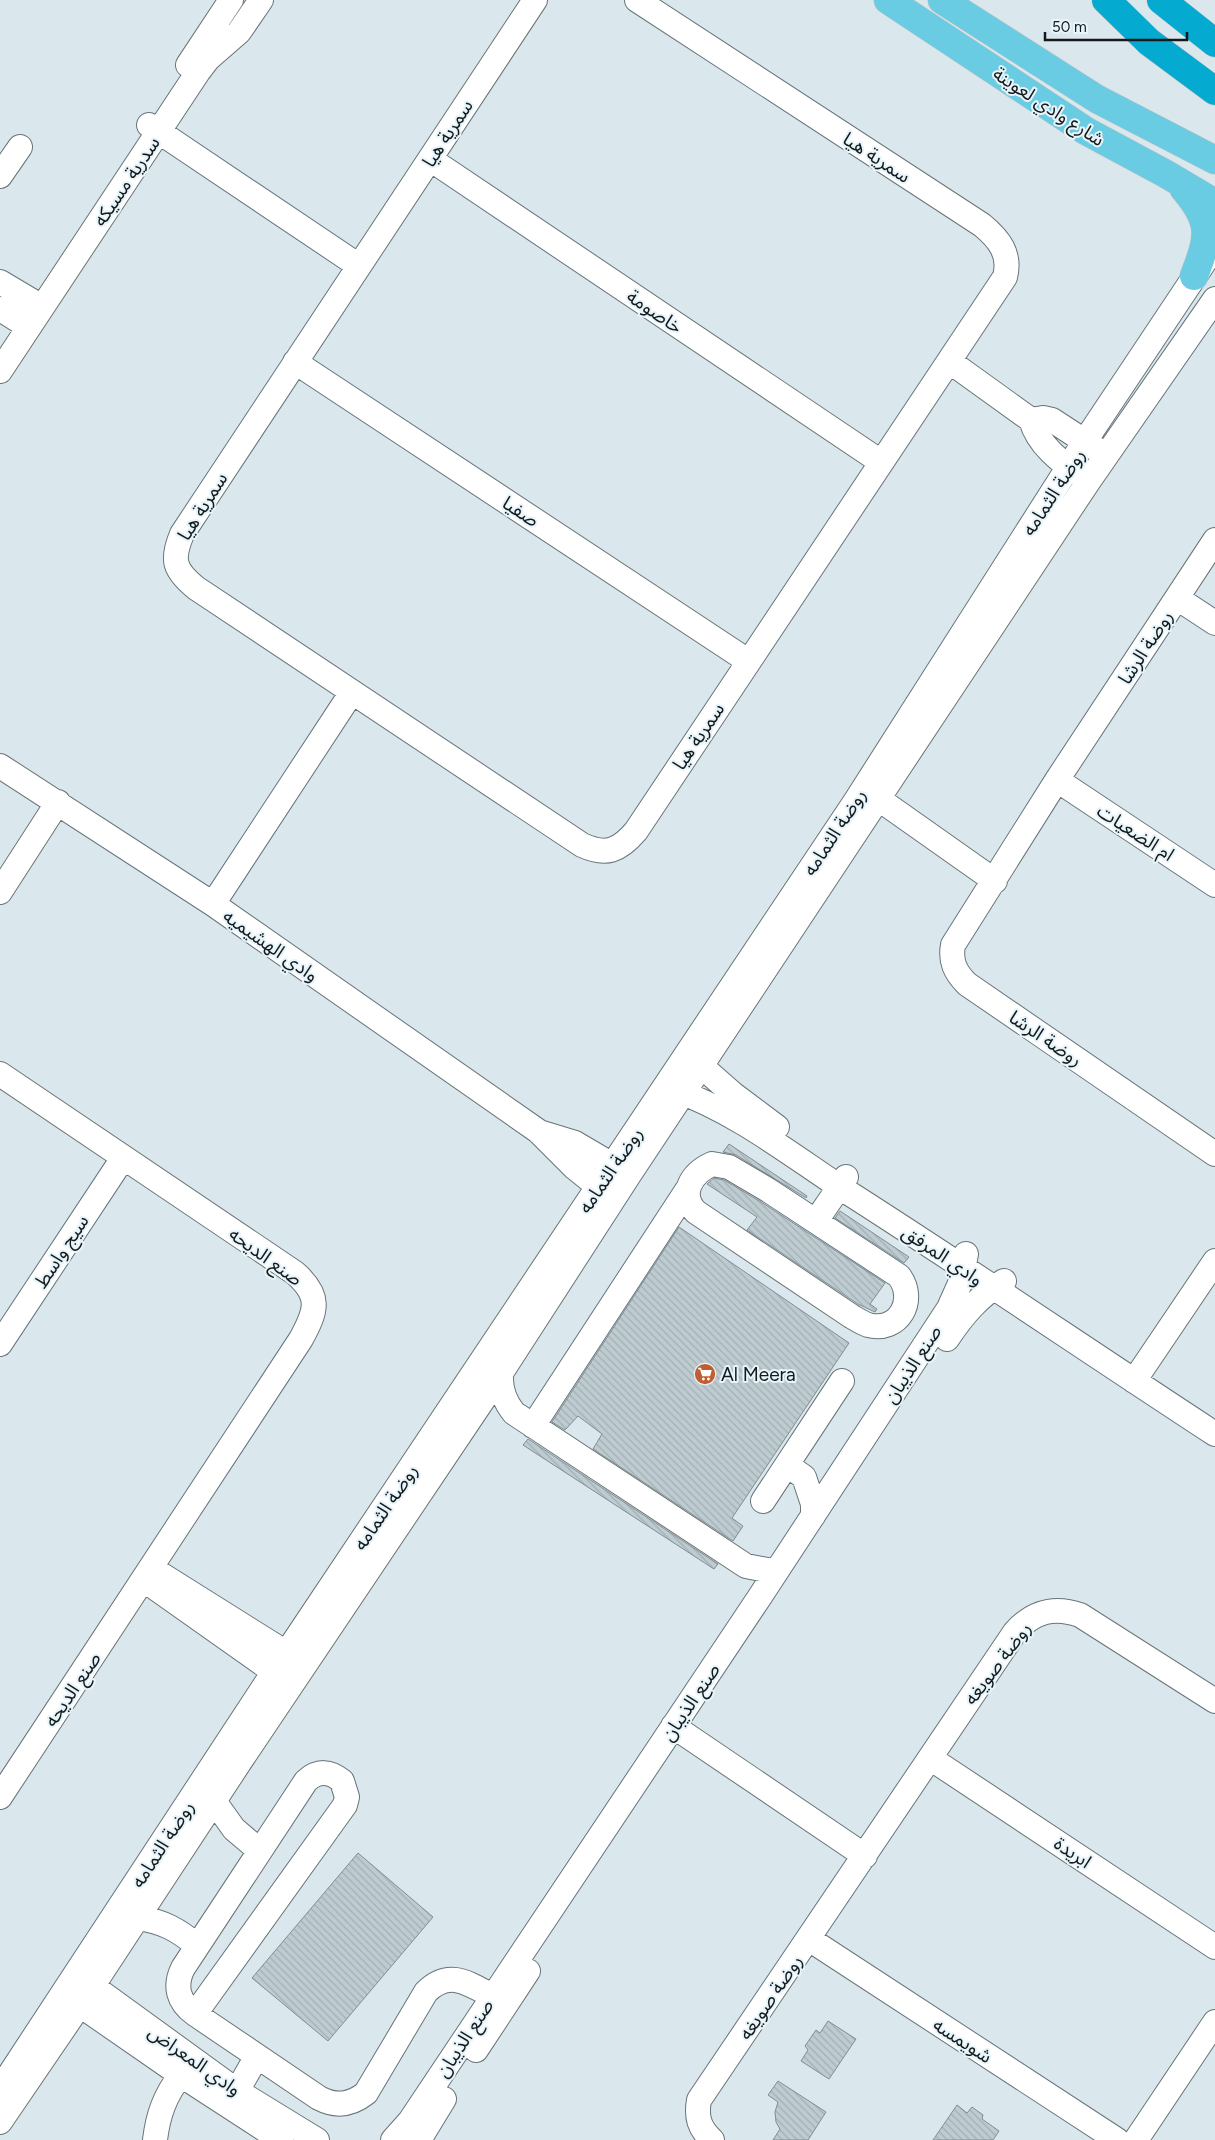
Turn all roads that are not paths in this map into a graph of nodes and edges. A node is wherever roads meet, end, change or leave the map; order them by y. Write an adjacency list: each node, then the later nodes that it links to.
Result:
1 (231, 0): 11 (street, سدرية مسيكه)
2 (261, 0): 11 (street, سدرية مسيكه)
3 (535, 0): 13 (street, سمرية هيا)
4 (637, 0): 26 (street, سمرية هيا)
5 (888, 0): 16 (main road, شارع وادي لعوينة)
6 (942, 0): 14 (main road, شارع وادي لعوينة)
7 (1106, 0): 10 (highway)
8 (1161, 0): 9 (highway)
9 (1215, 44)
10 (1215, 91)
11 (154, 128): 19 (street); 23 (street, سدرية مسيكه)
12 (20, 147): 15 (street)
13 (430, 159): 19 (street, سمرية هيا); 32 (street, خاصومة)
14 (1215, 160)
15 (0, 176)
16 (1178, 182): 17 (main road, شارع وادي لعوينة); 20 (main road)
17 (1215, 203)
18 (1215, 247): 20 (street, روضة الثمامه)
19 (359, 266): 27 (street, سمرية هيا)
20 (1194, 276): 30 (street, روضة الثمامه)
21 (0, 282): 23 (street)
22 (1215, 298): 31 (street, روضة الثمامه)
23 (37, 304): 24 (street, سدرية مسيكه)
24 (16, 319): 25 (street, سدرية مسيكه); 28 (street, سدرية مسيكه)
25 (0, 349)
26 (949, 361): 29 (street); 32 (street, سمرية هيا)
27 (294, 362): 38 (street, صفيا); 39 (street, سمرية هيا)
28 (0, 371)
29 (1031, 420): 30 (street); 33 (street)
30 (1085, 442): 31 (street); 33 (street, روضة الثمامه)
31 (1106, 456): 34 (street, روضة الثمامه)
32 (881, 462): 38 (street, سمرية هيا)
33 (1068, 467): 34 (street); 42 (street, روضة الثمامه)
34 (1088, 482): 42 (street, روضة الثمامه)
35 (1215, 540): 36 (street, روضة الرشا)
36 (1177, 598): 37 (street); 41 (street, روضة الرشا)
37 (1215, 623)
38 (748, 661): 39 (street, سمرية هيا)
39 (352, 692): 47 (street)
40 (0, 766): 43 (street, وادي الهشيميه)
41 (1057, 780): 44 (street, ام الضعيات); 45 (street, روضة الرشا)
42 (866, 800): 45 (street); 48 (street, روضة الثمامه)
43 (58, 802): 46 (street); 47 (street, وادي الهشيميه)
44 (1215, 884)
45 (992, 886): 52 (street, روضة الرشا)
46 (0, 892)
47 (213, 904): 51 (street, وادي الهشيميه)
48 (695, 1060): 50 (street, روضة الثمامه); 55 (street, وادي المرفق)
49 (0, 1074): 53 (street, صنع الديحه)
50 (675, 1090): 54 (street, روضة الثمامه); 55 (street, وادي المرفق)
51 (538, 1131): 54 (street, وادي الهشيميه); 57 (street, وادي الهشيميه)
52 (1215, 1154)
53 (123, 1158): 62 (street, سيج واسط); 77 (street, صنع الديحه)
54 (621, 1170): 57 (street, روضة الثمامه)
55 (842, 1182): 58 (street); 59 (street, وادي المرفق)
56 (687, 1190): 58 (street); 58 (street); 69 (street)
57 (605, 1192): 63 (street, روضة الثمامه); 79 (street, روضة الثمامه)
58 (816, 1221)
59 (965, 1261): 61 (street, وادي المرفق); 71 (street, صنع الذيبان)
60 (1215, 1261): 64 (street)
61 (999, 1285): 64 (street, وادي المرفق); 82 (street, صنع الذيبان)
62 (0, 1344)
63 (501, 1373): 66 (street); 67 (street, روضة الثمامه)
64 (1137, 1376): 68 (street, وادي المرفق); 70 (street, وادي المرفق)
65 (842, 1381): 72 (street)
66 (514, 1413): 67 (street); 69 (street)
67 (472, 1415): 79 (street, روضة الثمامه)
68 (1215, 1420)
69 (534, 1426): 75 (street)
70 (1215, 1434)
71 (845, 1467): 72 (street); 74 (street, صنع الذيبان)
72 (796, 1471): 73 (street); 74 (street)
73 (763, 1501)
74 (813, 1516): 76 (street, صنع الذيبان)
75 (746, 1566): 76 (street); 78 (street)
76 (779, 1568): 78 (street, صنع الذيبان)
77 (148, 1574): 79 (street); 80 (street); 84 (street, صنع الديحه)
78 (761, 1595): 82 (street, صنع الذيبان)
79 (296, 1659): 80 (street, روضة الثمامه)
80 (283, 1679): 85 (street, روضة الثمامه); 92 (street, روضة الثمامه)
81 (1214, 1698): 83 (street, روضة صويغه)
82 (679, 1730): 87 (street); 93 (street, صنع الذيبان); 106 (street, صنع الذيبان)
83 (930, 1758): 87 (street, روضة صويغه); 91 (street, ابريدة)
84 (0, 1797)
85 (214, 1801): 86 (street); 88 (street, روضة الثمامه)
86 (260, 1851): 90 (street); 94 (street)
87 (864, 1856): 89 (street, روضة صويغه)
88 (138, 1918): 90 (street); 92 (street, روضة الثمامه)
89 (809, 1939): 107 (street, روضة صويغه); 108 (street, شويمسه)
90 (197, 1946): 94 (street)
91 (1215, 1946)
92 (78, 1990): 97 (street, وادي المعراض); 98 (street, وادي المعراض); 99 (street, روضة الثمامه); 101 (street, روضة الثمامه)
93 (492, 1996): 96 (street); 105 (street, صنع الذيبان)
94 (194, 2014): 96 (street)
95 (1215, 2022): 109 (street)
96 (257, 2056): 100 (street)
97 (181, 2075): 98 (street, وادي المعراض); 102 (street)
98 (208, 2082): 100 (street, وادي المعراض); 103 (street, وادي المعراض)
99 (0, 2089)
100 (237, 2091): 104 (street, وادي المعراض)
101 (0, 2122)
102 (155, 2140)
103 (281, 2140)
104 (317, 2140)
105 (393, 2140)
106 (419, 2140)
107 (712, 2140)
108 (1117, 2140)
109 (1136, 2140)

